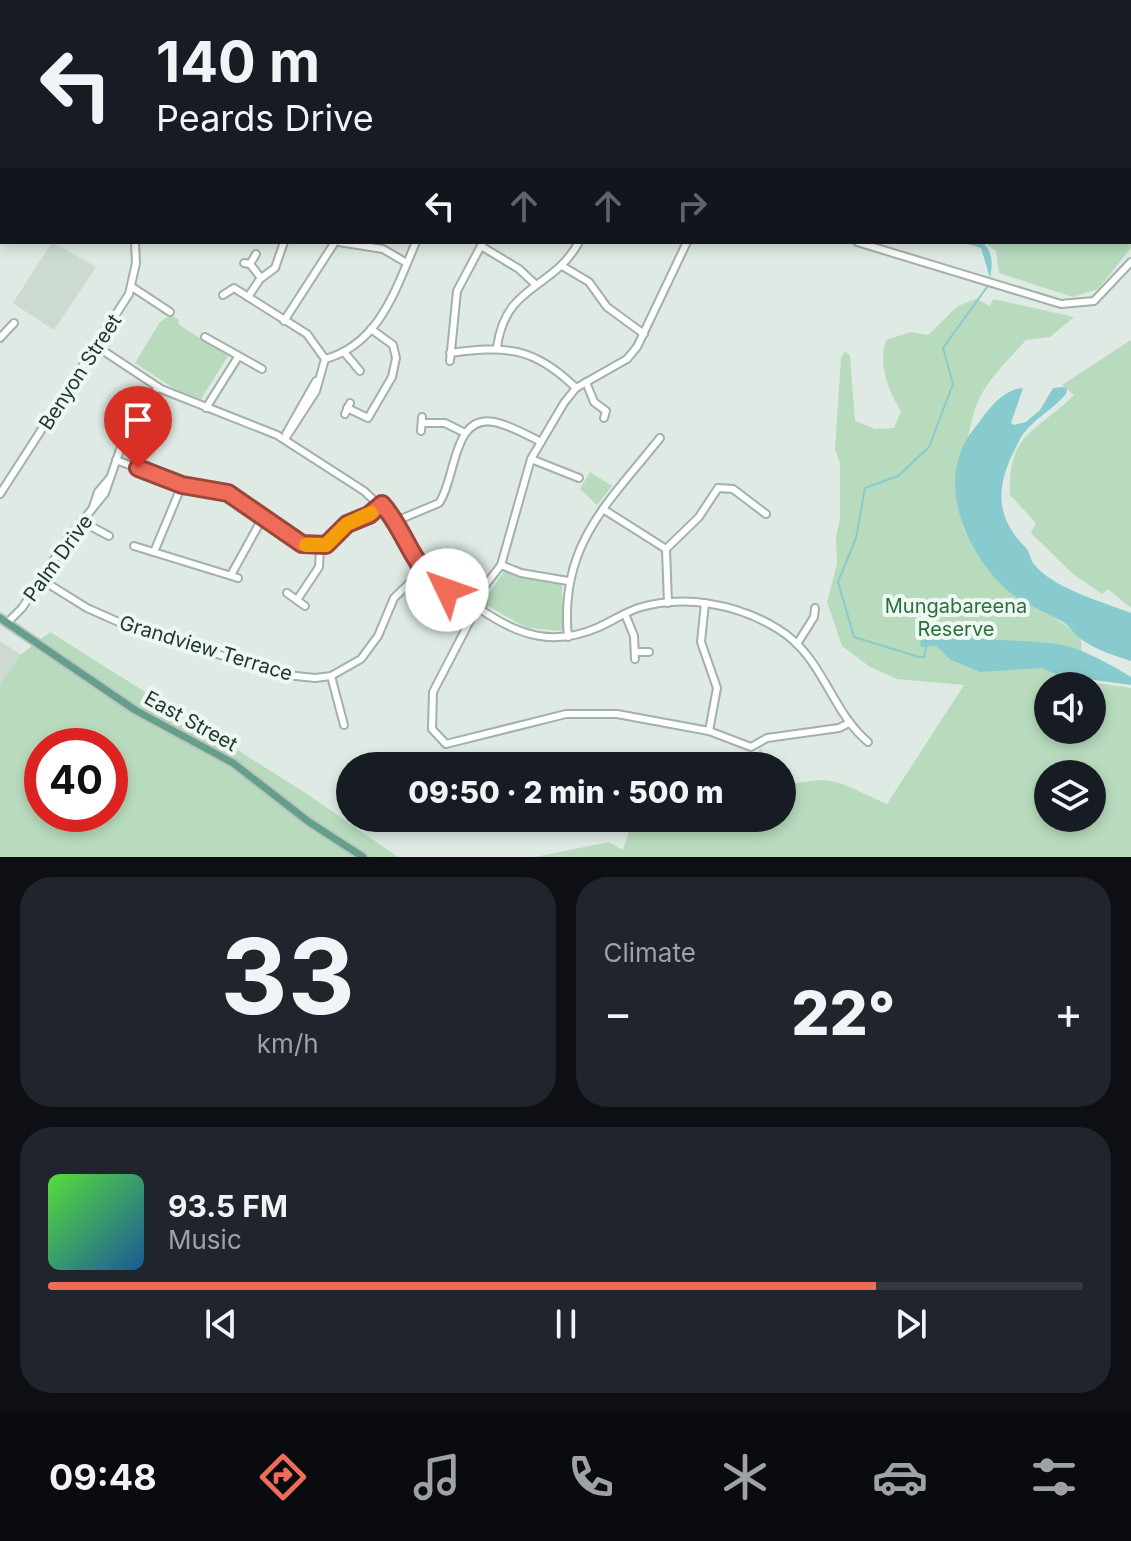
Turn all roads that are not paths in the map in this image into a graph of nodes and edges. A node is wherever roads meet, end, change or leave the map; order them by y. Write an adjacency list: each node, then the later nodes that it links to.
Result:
1 (135, 244): 16 (street, Benyon Street)
2 (281, 244): 14 (street)
3 (339, 244): 20 (street)
4 (415, 244): 11 (street)
5 (482, 244): 15 (street); 27 (street)
6 (578, 244): 13 (street)
7 (686, 244): 23 (street)
8 (864, 244): 12 (street)
9 (379, 245): 11 (street)
10 (256, 254): 14 (street)
11 (405, 262): 22 (street)
12 (1131, 262)
13 (562, 266): 15 (street); 23 (street)
14 (261, 278): 18 (street)
15 (535, 284): 27 (street)
16 (132, 287): 19 (street); 26 (street, Benyon Street)
17 (223, 295): 18 (street)
18 (248, 297): 20 (street)
19 (161, 317)
20 (284, 321): 30 (street)
21 (14, 323): 25 (street)
22 (371, 329): 28 (street); 37 (street)
23 (644, 334): 33 (street)
24 (205, 337): 29 (street)
25 (0, 338)
26 (96, 346): 34 (street); 50 (street, Benyon Street)
27 (497, 347): 35 (street)
28 (344, 352): 30 (street); 32 (street)
29 (238, 357): 31 (street); 36 (street)
30 (325, 359): 42 (street)
31 (259, 364)
32 (360, 371)
33 (586, 382): 35 (street); 38 (street)
34 (158, 387): 36 (street); 47 (street, Palm Drive)
35 (576, 388): 43 (street)
36 (206, 408): 42 (street)
37 (347, 408)
38 (616, 411)
39 (421, 431): 40 (street)
40 (465, 433): 43 (street); 58 (street)
41 (660, 438): 44 (street)
42 (285, 439): 51 (street)
43 (541, 442): 46 (street)
44 (654, 446): 45 (street); 52 (street)
45 (661, 452)
46 (531, 459): 48 (street); 64 (street)
47 (116, 460): 49 (street); 57 (street, Palm Drive)
48 (576, 467)
49 (182, 485): 55 (street); 63 (street)
50 (0, 494)
51 (382, 504): 58 (street); 61 (street)
52 (603, 509): 62 (street); 67 (street)
53 (759, 510): 54 (street); 56 (street); 62 (street)
54 (766, 514)
55 (263, 517): 61 (street); 63 (street)
56 (754, 517)
57 (81, 521): 59 (street); 66 (street, Palm Drive)
58 (396, 521): 65 (street)
59 (109, 536)
60 (134, 546): 63 (street)
61 (320, 547): 69 (street)
62 (666, 549): 70 (street)
63 (154, 552)
64 (501, 565): 67 (street); 72 (street)
65 (422, 571): 72 (street); 84 (street)
66 (42, 580): 74 (street, Palm Drive); 84 (street, Grandview Terrace)
67 (568, 581): 81 (street)
68 (287, 593): 69 (street)
69 (297, 600): 73 (street)
70 (668, 603): 71 (street); 76 (street)
71 (705, 603): 82 (street); 87 (street)
72 (476, 604): 81 (street); 87 (street)
73 (305, 606)
74 (22, 608): 78 (street, Palm Drive); 80 (street, Palm Drive)
75 (815, 608): 77 (street)
76 (625, 614): 81 (street); 83 (street)
77 (814, 617): 79 (street); 82 (street)
78 (3, 620): 80 (main road, East Street)
79 (823, 620)
80 (15, 628): 89 (main road, East Street)
81 (568, 637)
82 (797, 644): 85 (street)
83 (649, 652)
84 (331, 676): 86 (street)
85 (849, 723): 87 (street); 88 (street)
86 (344, 725)
87 (709, 731)
88 (868, 742)
89 (363, 857)

